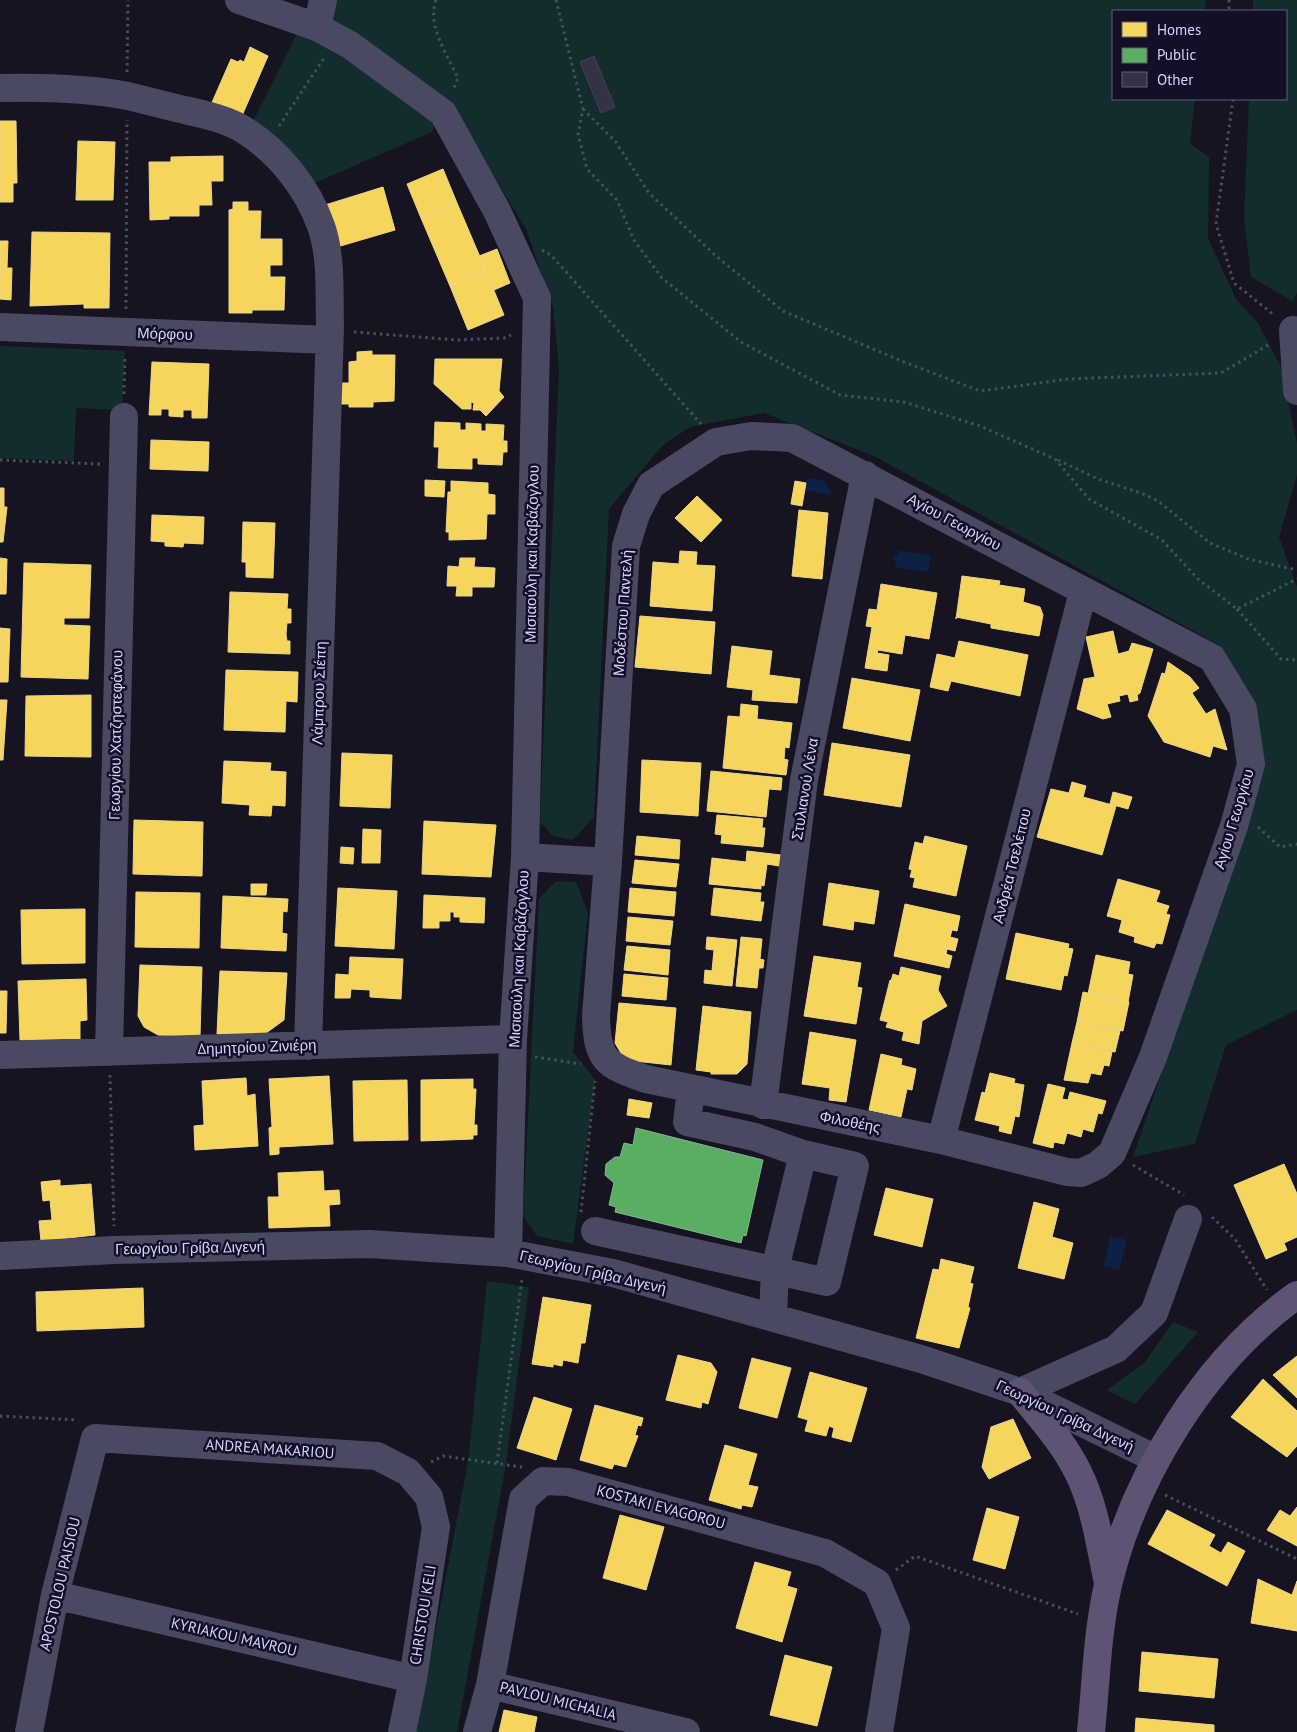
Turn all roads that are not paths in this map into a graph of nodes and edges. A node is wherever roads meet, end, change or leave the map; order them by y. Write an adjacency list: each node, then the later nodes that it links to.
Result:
1 (239, 0): 3 (street, Μισιαούλη και Καβάζογλου)
2 (322, 0): 3 (street)
3 (327, 33): 12 (street, Μισιαούλη και Καβάζογλου)
4 (0, 88): 7 (street, Λάμπρου Σιέπη)
5 (0, 327): 7 (street, Μόρφου)
6 (1293, 330): 8 (street)
7 (330, 333): 14 (street, Λάμπρου Σιέπη)
8 (1297, 391)
9 (124, 417): 16 (street, Γεωργίου Χατζηστεφάνου)
10 (865, 475): 11 (street, Αγίου Γεωργίου); 13 (street, Μοδέστου Παντελή); 20 (street, Στυλιανού Λένα)
11 (1083, 592): 21 (street, Ανδρέα Τσελέπου); 22 (street, Αγίου Γεωργίου)
12 (525, 857): 13 (street); 15 (street, Μισιαούλη και Καβάζογλου)
13 (608, 862): 17 (street, Μοδέστου Παντελή)
14 (308, 1046): 15 (street, Δημητρίου Ζινιέρη); 16 (street, Δημητρίου Ζινιέρη)
15 (513, 1046): 26 (street, Μισιαούλη και Καβάζογλου)
16 (109, 1052): 18 (street, Δημητρίου Ζινιέρη)
17 (598, 1054): 19 (street, Φιλοθέης)
18 (0, 1055)
19 (691, 1090): 20 (street, Φιλοθέης); 23 (street)
20 (763, 1105): 21 (street, Φιλοθέης)
21 (941, 1140): 22 (street, Φιλοθέης)
22 (1112, 1152)
23 (803, 1154): 28 (street); 28 (street)
24 (1188, 1219): 31 (street)
25 (588, 1224): 28 (street)
26 (516, 1254): 27 (street, Γεωργίου Γρίβα Διγενή); 30 (street, Γεωργίου Γρίβα Διγενή)
27 (0, 1256)
28 (775, 1268): 30 (street)
29 (1297, 1295): 33 (main road)
30 (773, 1317): 31 (street, Γεωργίου Γρίβα Διγενή)
31 (1020, 1392): 33 (street, Γεωργίου Γρίβα Διγενή); 35 (main road)
32 (95, 1438): 34 (street, ANDREA MAKARIOU); 36 (street, APOSTOLOU PAISIOU)
33 (1156, 1459): 35 (main road)
34 (429, 1498): 37 (street, CHRISTOU KELI)
35 (1108, 1585): 44 (main road)
36 (55, 1595): 37 (street, KYRIAKOU MAVROU); 39 (street, APOSTOLOU PAISIOU)
37 (414, 1679): 40 (street, CHRISTOU KELI)
38 (490, 1684): 41 (street); 42 (street, PAVLOU MICHALIA); 43 (street, KOSTAKI EVAGOROU)
39 (29, 1732)
40 (402, 1732)
41 (477, 1732)
42 (686, 1732)
43 (879, 1732)
44 (1091, 1732)

